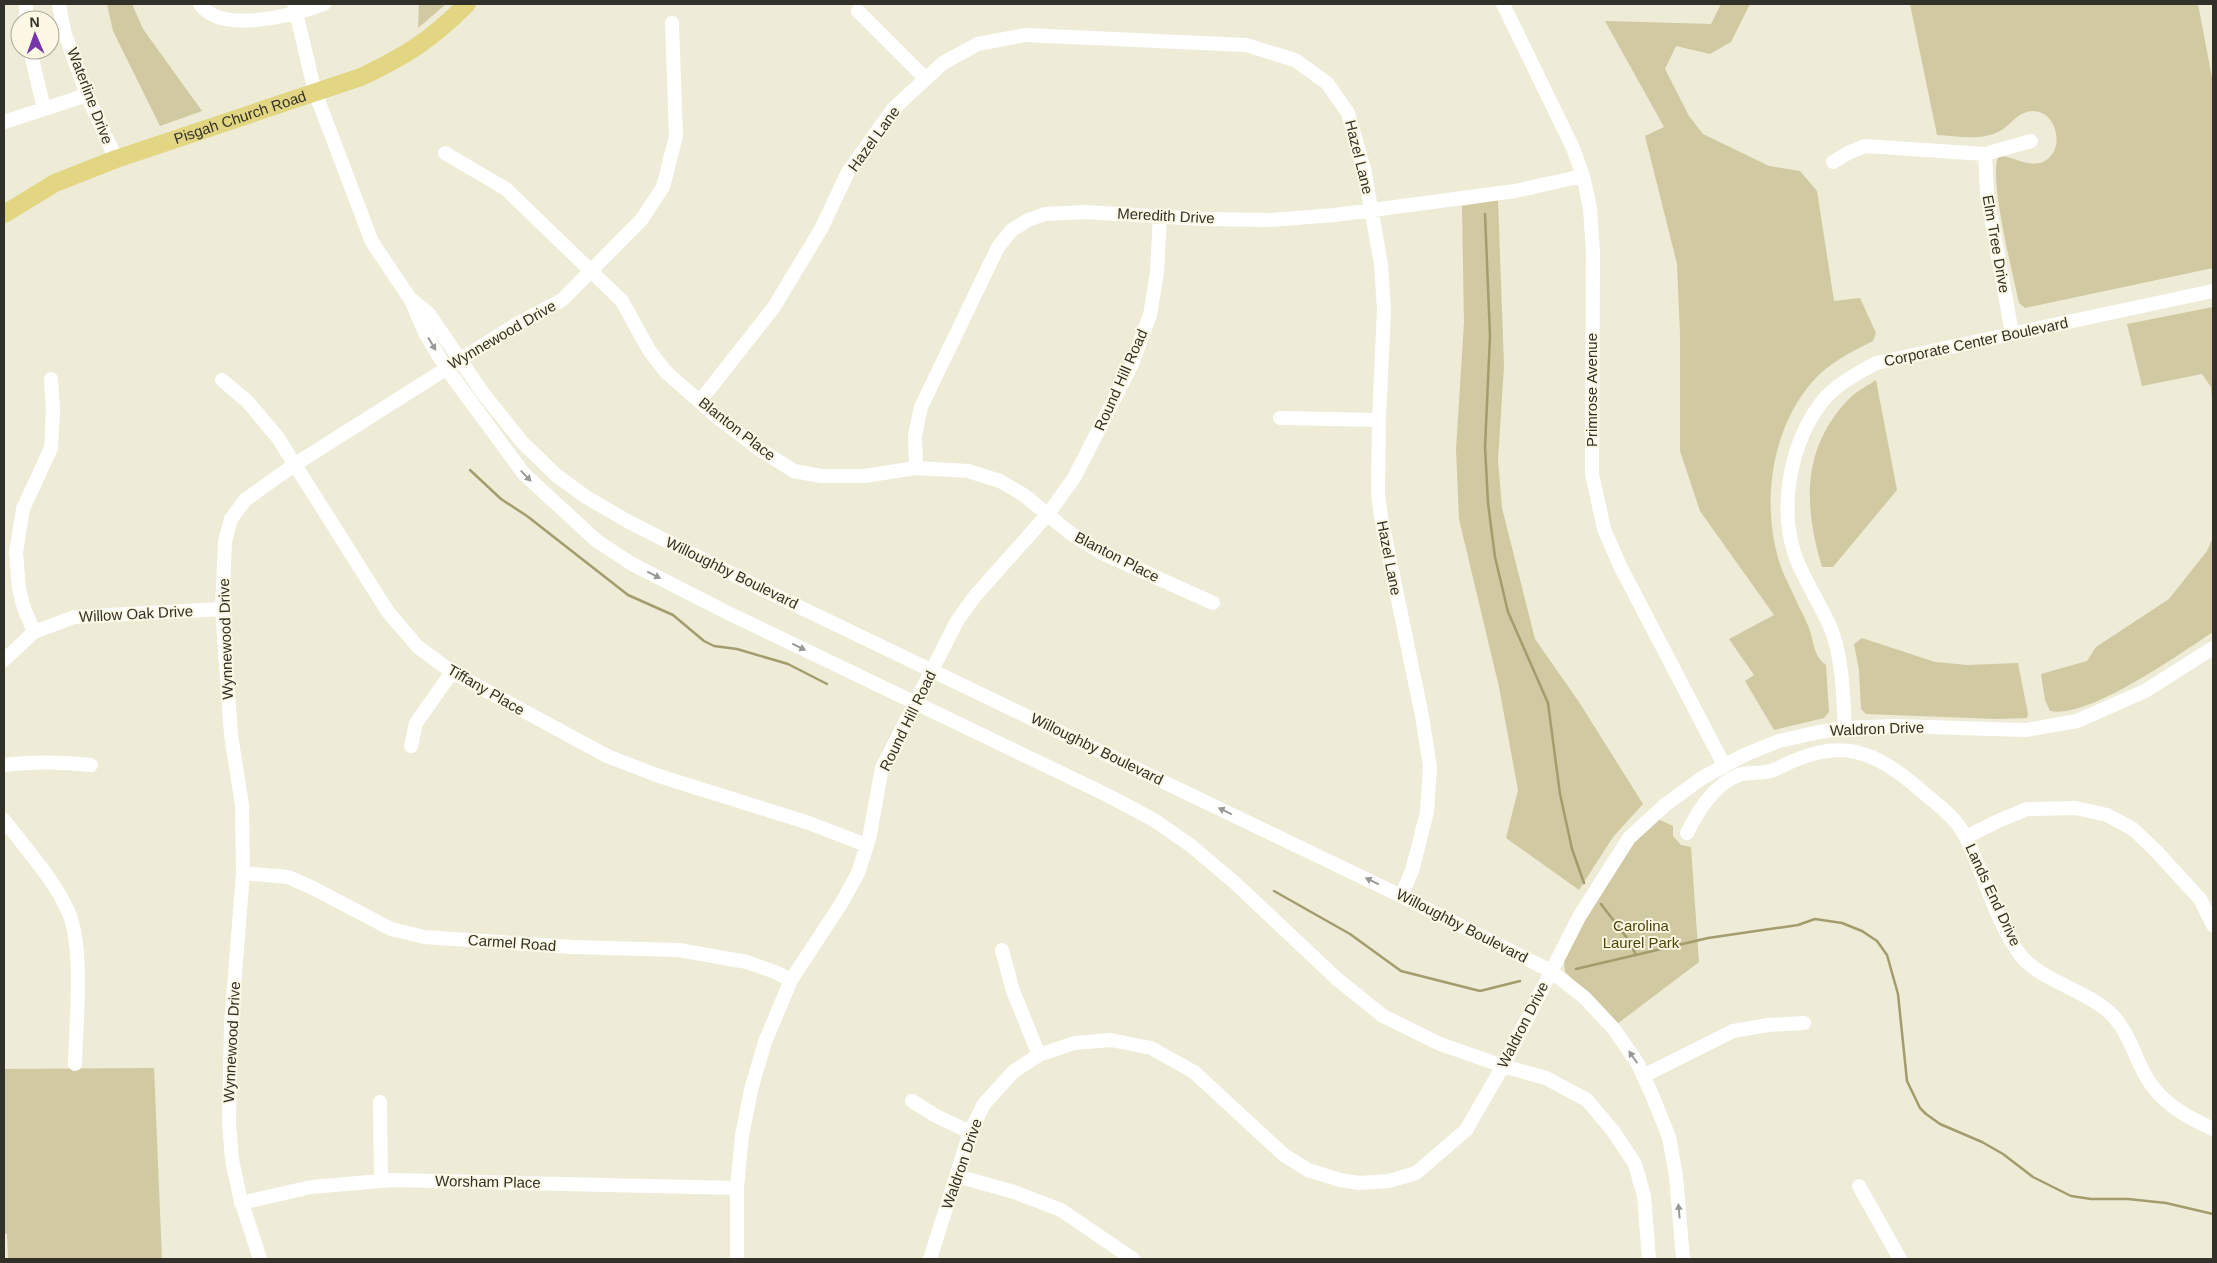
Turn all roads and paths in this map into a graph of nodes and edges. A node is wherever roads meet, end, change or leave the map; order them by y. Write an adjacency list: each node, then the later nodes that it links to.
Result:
1 (59, 4): 12 (street, Waterline Drive)
2 (200, 4): 6 (street)
3 (324, 4): 6 (street)
4 (467, 4): 11 (main road, Pisgah Church Road)
5 (1503, 4): 20 (street, Primrose Avenue)
6 (295, 8): 11 (street, Willoughby Boulevard)
7 (858, 11): 10 (street)
8 (672, 24): 24 (street, Wynnewood Drive)
9 (32, 60): 13 (street)
10 (925, 78): 21 (street, Hazel Lane); 32 (street, Hazel Lane)
11 (315, 92): 18 (main road, Pisgah Church Road); 26 (street, Willoughby Boulevard)
12 (87, 94): 13 (street); 18 (street, Waterline Drive)
13 (44, 109): 14 (street)
14 (4, 122)
15 (2031, 141): 17 (street)
16 (445, 153): 24 (street, Blanton Place)
17 (1985, 154): 19 (street); 27 (street, Elm Tree Drive)
18 (116, 159): 22 (main road, Pisgah Church Road)
19 (1833, 162)
20 (1583, 176): 21 (street, Meredith Drive); 50 (street, Primrose Avenue)
21 (1371, 210): 23 (street, Meredith Drive); 34 (street, Hazel Lane)
22 (4, 214)
23 (1160, 216): 36 (street, Meredith Drive); 37 (street, Round Hill Road)
24 (591, 272): 28 (street, Wynnewood Drive); 32 (street, Blanton Place)
25 (2213, 291): 27 (street, Corporate Center Boulevard)
26 (411, 300): 28 (street, Willoughby Boulevard); 29 (street, Willoughby Boulevard, one-way to 29)
27 (2012, 334): 46 (street, Corporate Center Boulevard)
28 (460, 360): 29 (street, Wynnewood Drive); 43 (street, Willoughby Boulevard)
29 (446, 368): 35 (street, Wynnewood Drive); 45 (street, Willoughby Boulevard, one-way to 45)
30 (51, 379): 40 (street)
31 (222, 380): 35 (street, Tiffany Place)
32 (700, 401): 36 (street, Blanton Place)
33 (1280, 418): 34 (street)
34 (1379, 420): 56 (street, Hazel Lane)
35 (294, 465): 39 (street, Wynnewood Drive); 44 (street, Tiffany Place)
36 (916, 468): 37 (street, Blanton Place)
37 (1048, 514): 38 (street, Blanton Place); 43 (street, Round Hill Road)
38 (1212, 603)
39 (222, 610): 40 (street, Willow Oak Drive); 55 (street, Wynnewood Drive)
40 (34, 632): 42 (street, Willow Oak Drive)
41 (2213, 648): 46 (street, Waldron Drive)
42 (4, 660)
43 (932, 670): 45 (street, Round Hill Road); 56 (street, Willoughby Boulevard, one-way to 43)
44 (452, 672): 47 (street); 54 (street, Tiffany Place)
45 (914, 702): 54 (street, Round Hill Road); 64 (street, Willoughby Boulevard)
46 (1845, 728): 50 (street, Waldron Drive)
47 (411, 746)
48 (4, 765): 49 (street)
49 (92, 765)
50 (1724, 765): 59 (street, Waldron Drive)
51 (4, 820): 63 (street)
52 (1687, 833): 53 (street, Lands End Drive)
53 (1966, 837): 57 (street); 68 (street, Lands End Drive)
54 (866, 845): 60 (street, Round Hill Road)
55 (243, 872): 60 (street, Carmel Road); 74 (street, Wynnewood Drive)
56 (1402, 896): 59 (street, Willoughby Boulevard)
57 (2213, 925)
58 (1002, 950): 62 (street)
59 (1551, 971): 64 (street, Waldron Drive); 65 (street, Willoughby Boulevard, one-way to 59)
60 (791, 980): 73 (street, Round Hill Road)
61 (1804, 1023): 65 (street)
62 (1039, 1055): 64 (street, Waldron Drive); 69 (street, Waldron Drive)
63 (75, 1064)
64 (1503, 1066): 79 (street, Willoughby Boulevard)
65 (1643, 1076): 80 (street, Willoughby Boulevard, one-way to 65)
66 (912, 1101): 69 (street)
67 (380, 1102): 71 (street)
68 (2213, 1129)
69 (970, 1132): 70 (street, Waldron Drive)
70 (957, 1176): 77 (street, Waldron Drive); 78 (street)
71 (381, 1181): 73 (street, Worsham Place); 74 (street, Worsham Place)
72 (1859, 1186): 81 (street)
73 (737, 1188): 76 (street, Round Hill Road)
74 (242, 1203): 75 (street, Wynnewood Drive)
75 (260, 1259)
76 (737, 1259)
77 (930, 1259)
78 (1133, 1259)
79 (1649, 1259)
80 (1683, 1259)
81 (1900, 1259)

